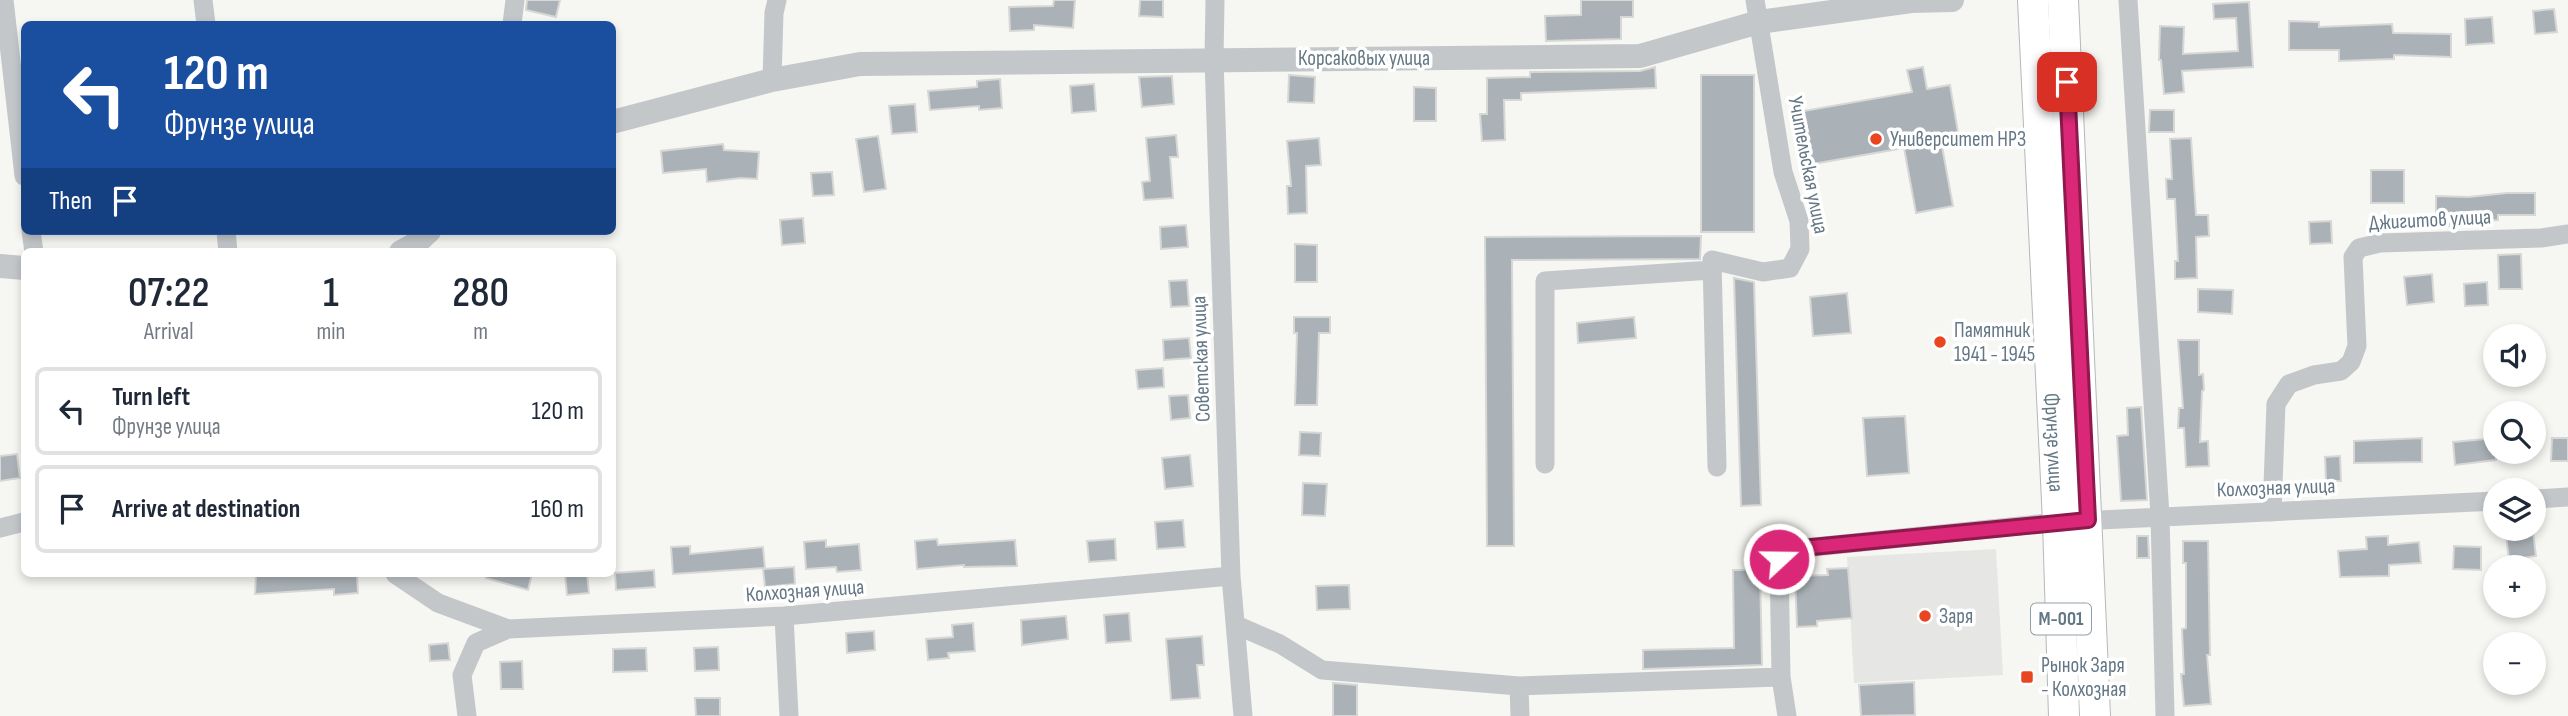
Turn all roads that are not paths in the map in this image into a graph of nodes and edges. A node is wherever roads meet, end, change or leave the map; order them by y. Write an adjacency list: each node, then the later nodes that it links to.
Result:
1 (4, 0): 16 (street)
2 (204, 0): 11 (street)
3 (515, 0): 12 (street)
4 (777, 0): 14 (street)
5 (1215, 0): 13 (street, Советская улица)
6 (1952, 0): 10 (street, Корсаковых улица)
7 (2033, 0): 31 (main road, Фрунзе улица / M-001)
8 (2063, 0): 30 (main road, Фрунзе улица / M-001)
9 (2128, 0): 29 (street)
10 (1757, 11): 13 (street, Корсаковых улица); 22 (street, Учительская улица)
11 (206, 21)
12 (512, 21)
13 (1214, 59): 14 (street, Корсаковых улица); 34 (street, Советская улица)
14 (772, 80): 15 (street, Корсаковых улица)
15 (616, 121)
16 (21, 150)
17 (2568, 234): 28 (street, Джигитов улица)
18 (425, 235): 19 (street)
19 (408, 248)
20 (0, 266): 21 (street)
21 (21, 268)
22 (1712, 270): 23 (street); 24 (street)
23 (1545, 464)
24 (1717, 467)
25 (2568, 497): 26 (street)
26 (2546, 498)
27 (2483, 502): 28 (street, Колхозная улица)
28 (2272, 512): 29 (street, Колхозная улица)
29 (2160, 516): 30 (street, Колхозная улица); 48 (street)
30 (2088, 520): 31 (street, Колхозная улица); 47 (main road, Фрунзе улица / M-001)
31 (2058, 522): 39 (street); 46 (main road, Фрунзе улица / M-001)
32 (21, 523): 33 (street)
33 (0, 528)
34 (1231, 576): 36 (street, Колхозная улица); 37 (street, Советская улица)
35 (399, 577): 38 (street, Колхозная улица)
36 (784, 616): 38 (street, Колхозная улица); 42 (street)
37 (1237, 625): 40 (street); 43 (street, Советская улица)
38 (508, 629): 41 (street)
39 (1780, 677): 40 (street); 45 (street)
40 (1519, 686): 44 (street)
41 (467, 716)
42 (789, 716)
43 (1243, 716)
44 (1520, 716)
45 (1787, 716)
46 (2064, 716)
47 (2095, 716)
48 (2165, 716)

